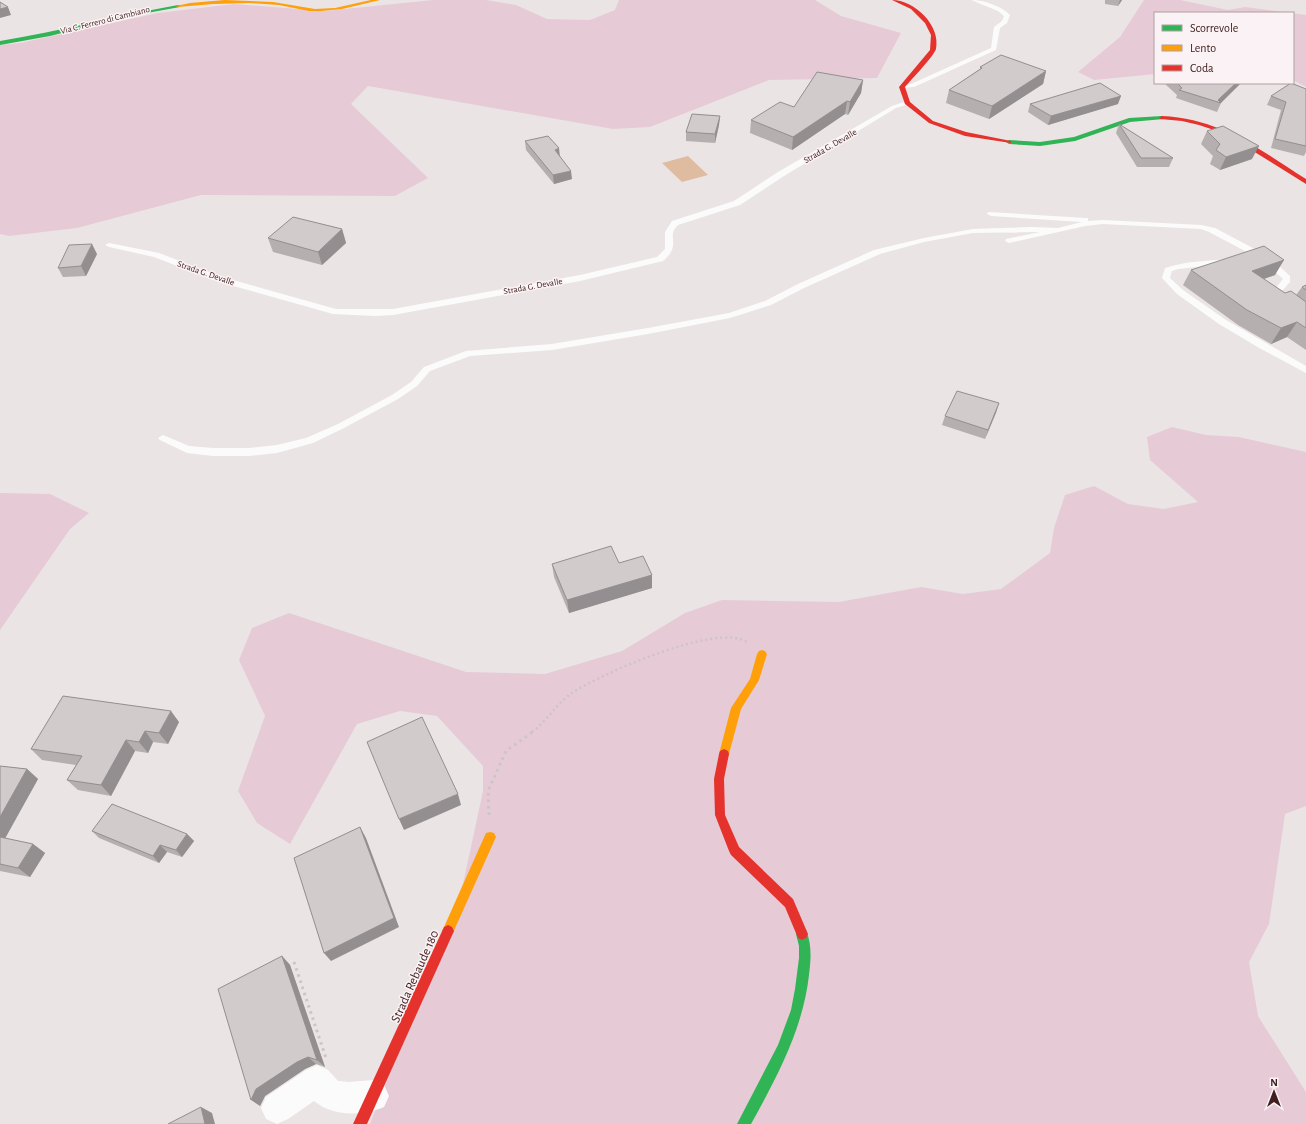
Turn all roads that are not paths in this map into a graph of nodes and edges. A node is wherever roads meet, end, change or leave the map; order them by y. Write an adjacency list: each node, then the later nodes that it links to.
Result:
1 (378, 0): 4 (street, Via C. Ferrero di Cambiano)
2 (894, 0): 5 (street)
3 (974, 0): 5 (lane)
4 (0, 43)
5 (902, 87): 6 (street)
6 (907, 104): 7 (street); 12 (lane, Strada G. Devalle)
7 (1306, 182)
8 (991, 214): 9 (lane)
9 (1103, 222): 10 (lane); 13 (lane)
10 (1057, 230): 11 (lane); 16 (lane)
11 (1009, 241)
12 (109, 245)
13 (1265, 258): 14 (lane); 15 (lane)
14 (1306, 318)
15 (1306, 370)
16 (163, 438)
17 (762, 654): 22 (street)
18 (490, 837): 19 (street, Strada Rebaude 180)
19 (373, 1096): 20 (street); 21 (street, Strada Rebaude 180)
20 (277, 1108)
21 (360, 1124)
22 (744, 1124)

